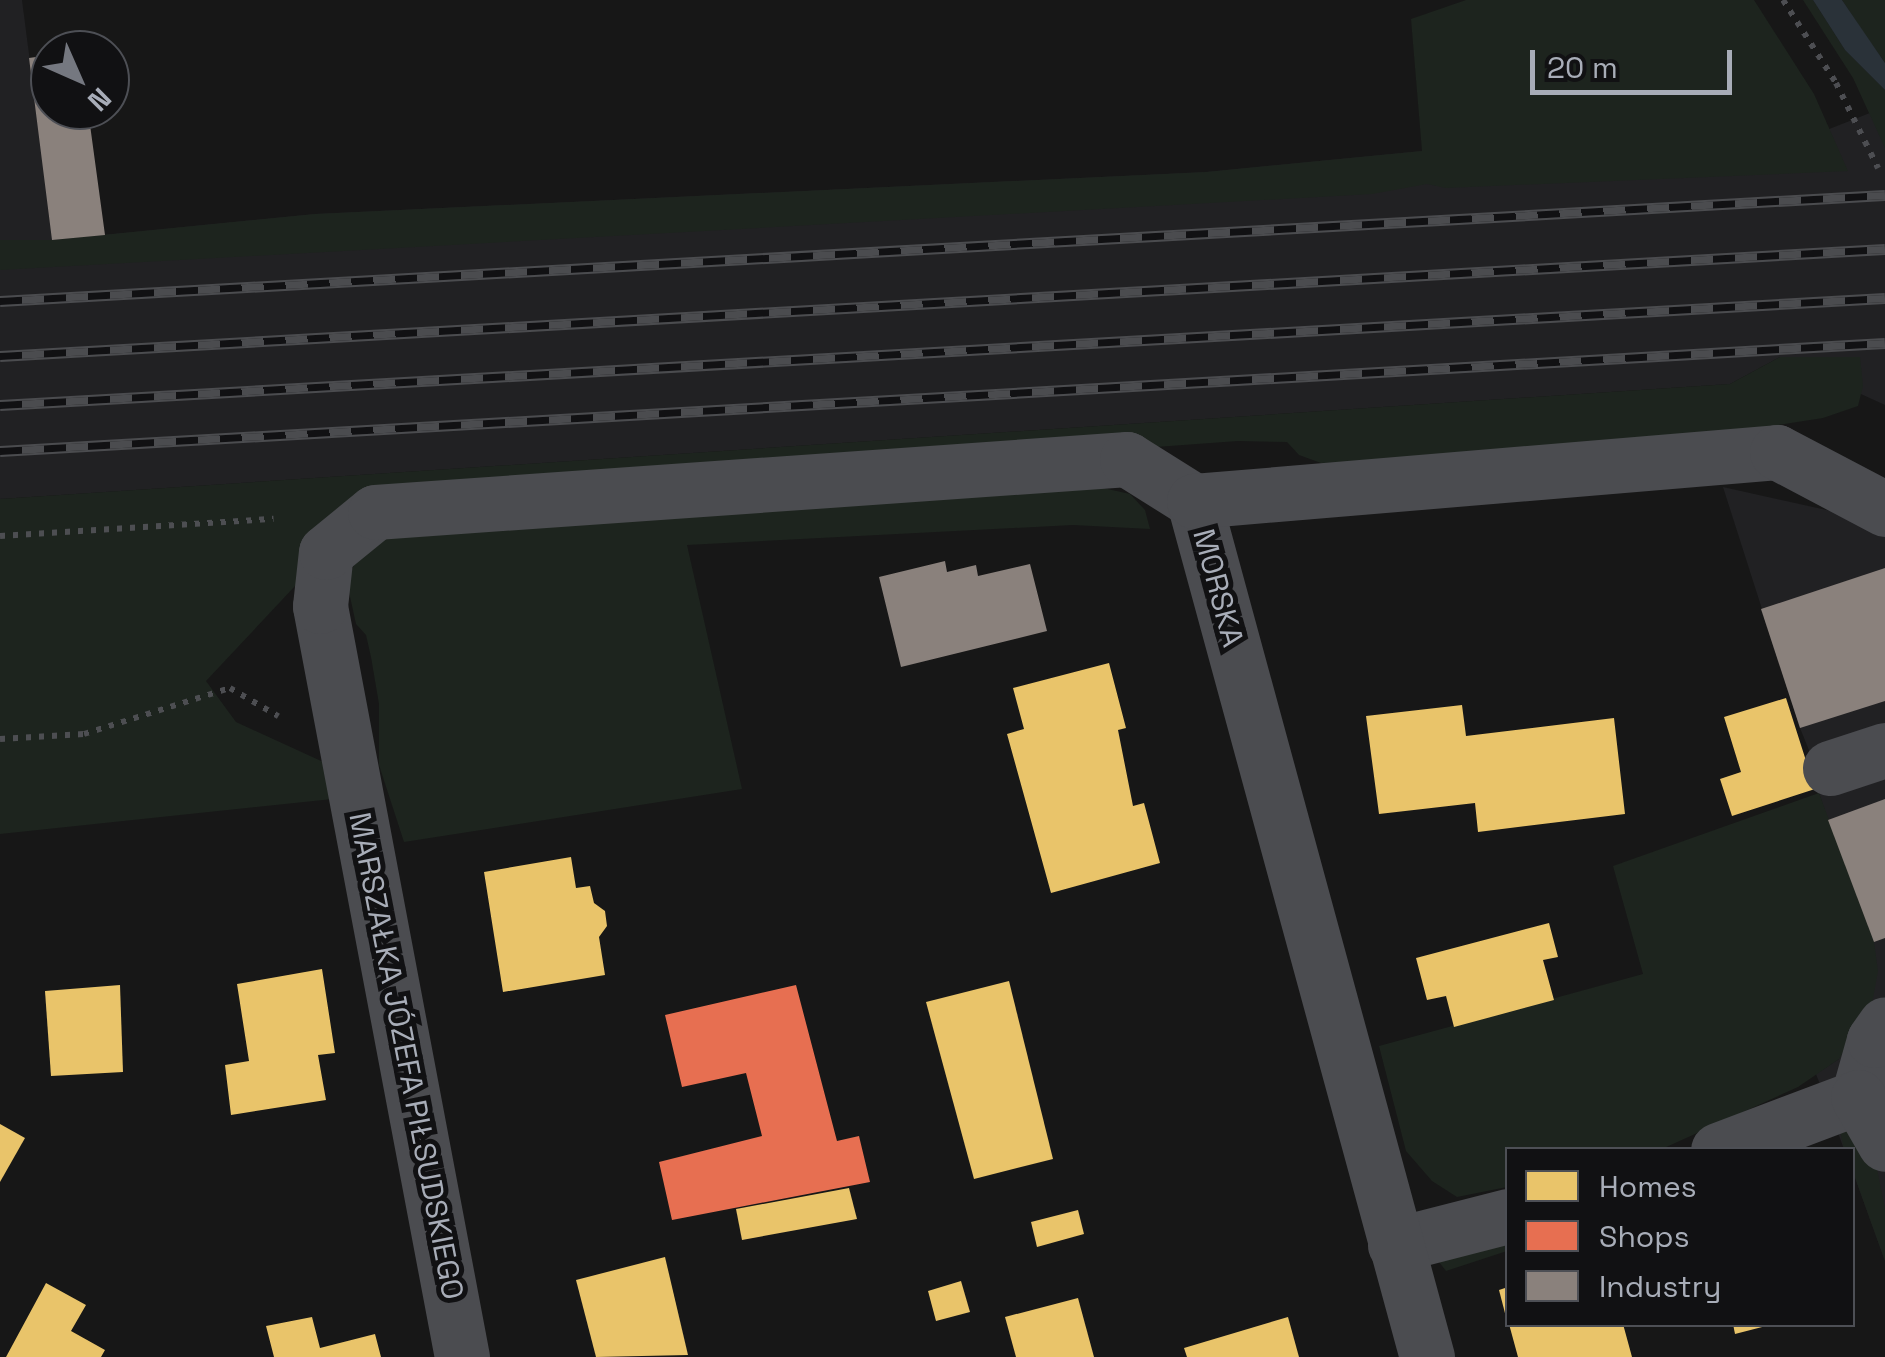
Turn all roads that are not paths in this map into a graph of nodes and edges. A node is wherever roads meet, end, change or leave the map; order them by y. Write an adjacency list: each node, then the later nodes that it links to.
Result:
1 (1194, 501): 2 (street, MORSKA); 10 (street, MORSKA); 11 (street, MARSZAŁKA JÓZEFA PIŁSUDSKIEGO)
2 (1885, 509)
3 (1885, 750): 4 (street)
4 (1830, 768)
5 (1885, 1024): 6 (street)
6 (1858, 1096): 7 (street); 8 (street)
7 (1885, 1144)
8 (1726, 1147)
9 (1505, 1217): 10 (street)
10 (1395, 1245): 12 (street, MORSKA)
11 (462, 1357)
12 (1427, 1357)

